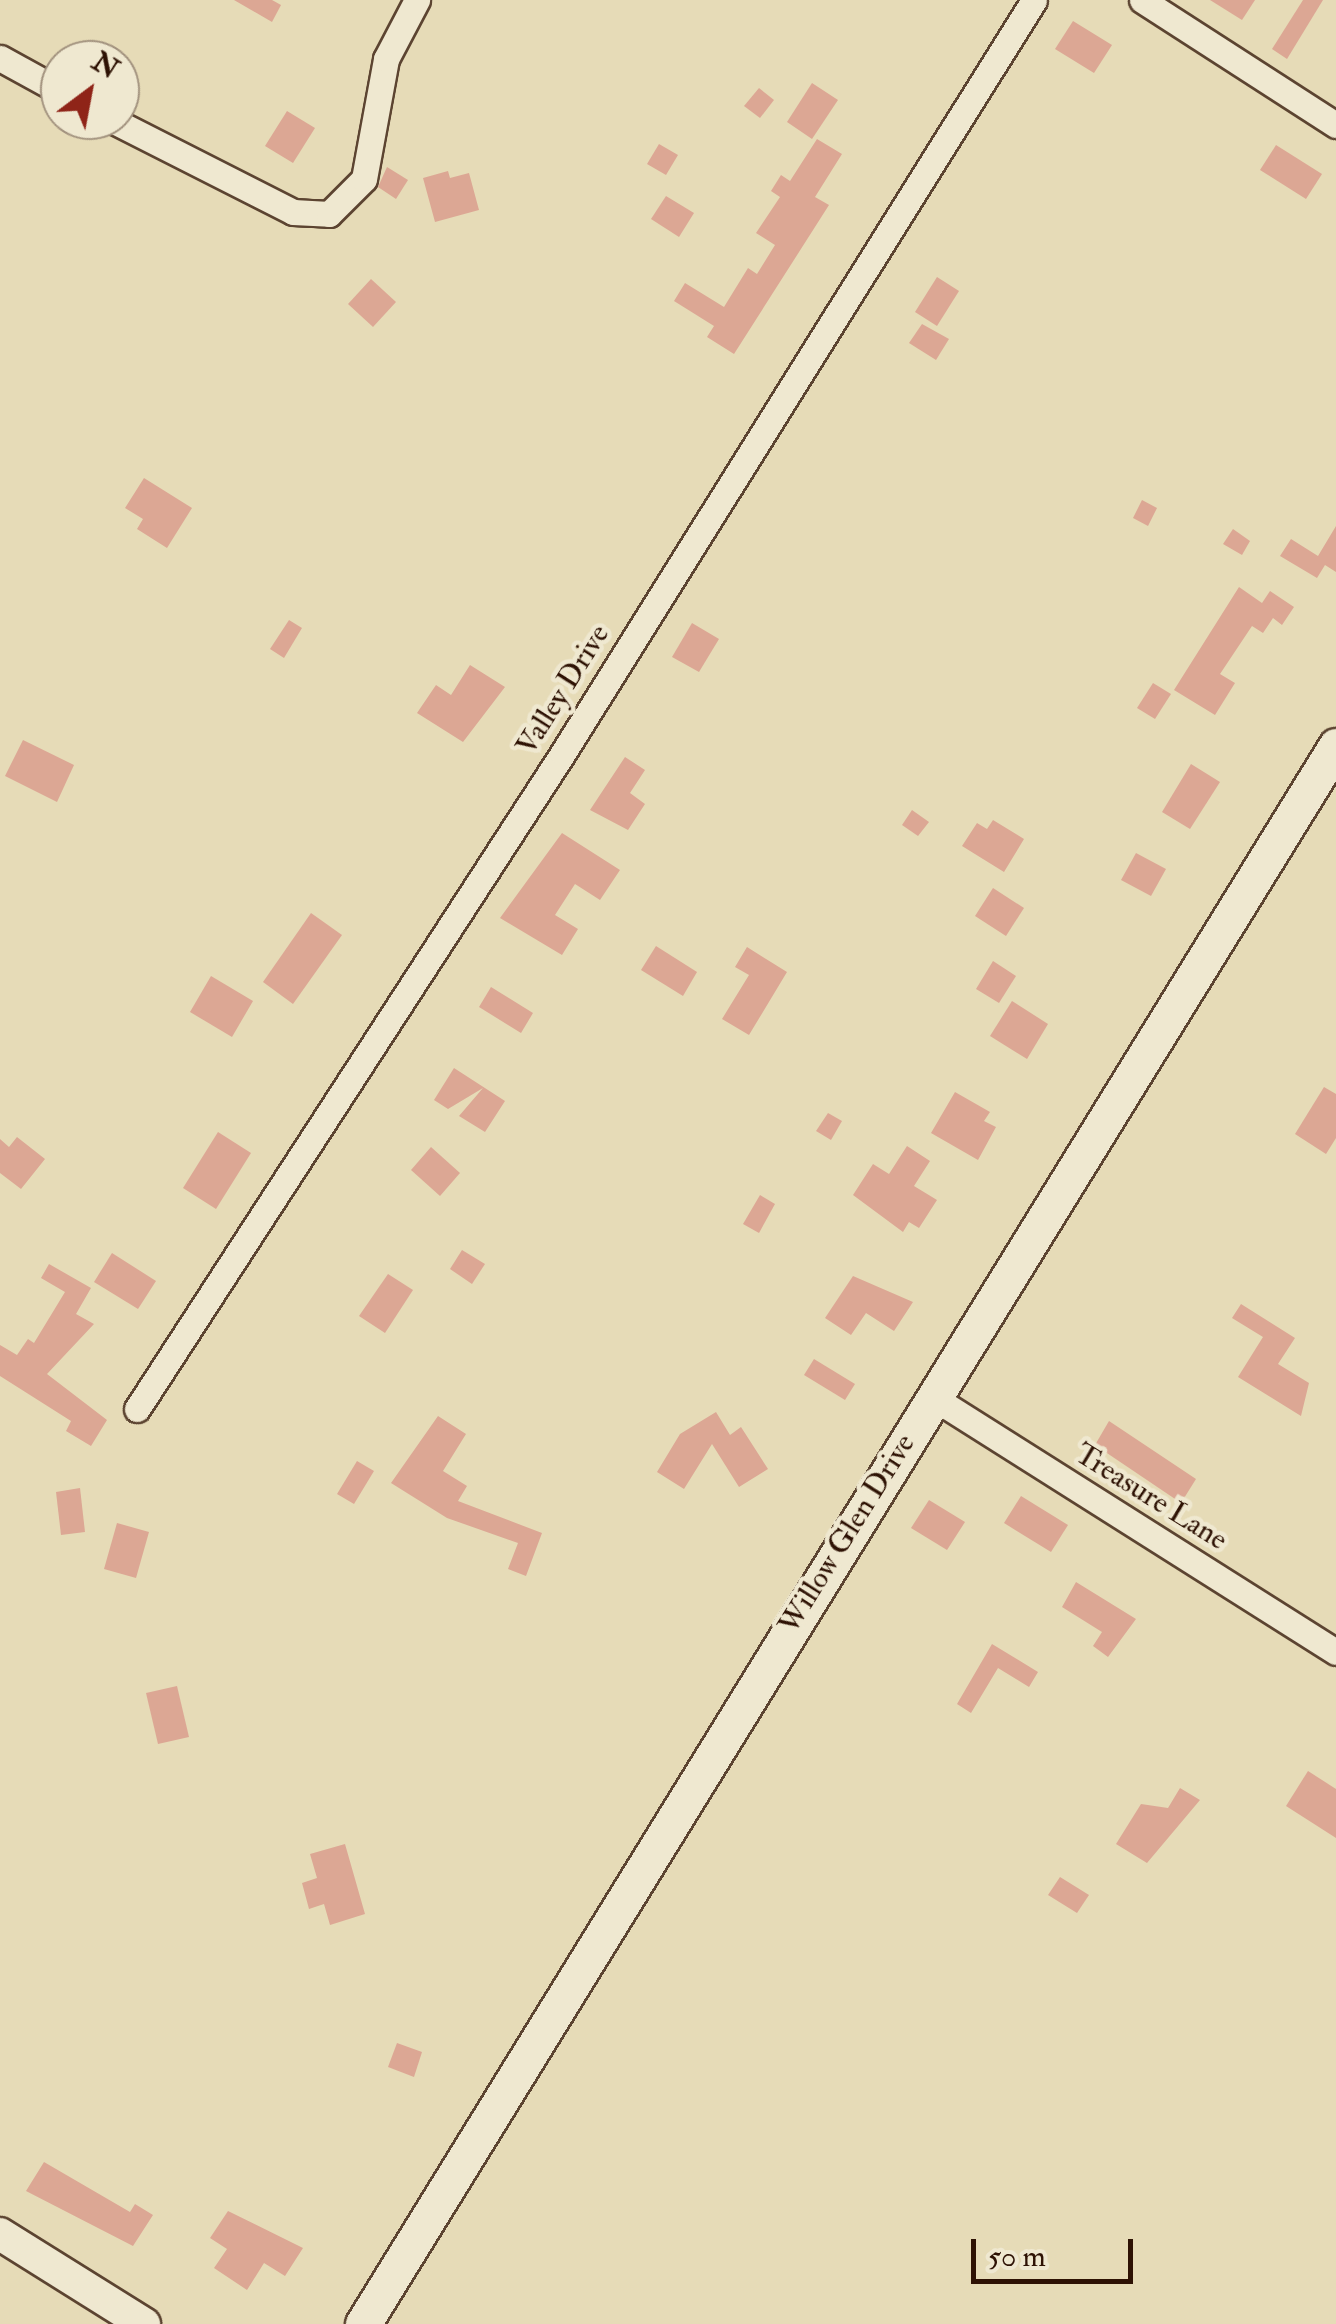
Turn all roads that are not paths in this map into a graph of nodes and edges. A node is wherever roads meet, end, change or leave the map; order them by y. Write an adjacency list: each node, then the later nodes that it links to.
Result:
1 (417, 0): 7 (street)
2 (1034, 0): 10 (street, Valley Drive)
3 (1142, 0): 6 (street)
4 (0, 58): 5 (street)
5 (40, 80)
6 (1336, 126)
7 (140, 134)
8 (1336, 746): 9 (main road, Willow Glen Drive)
9 (931, 1396): 11 (street, Treasure Lane); 14 (main road, Willow Glen Drive)
10 (137, 1409)
11 (1336, 1652)
12 (0, 2234): 13 (street)
13 (144, 2324)
14 (363, 2324)

